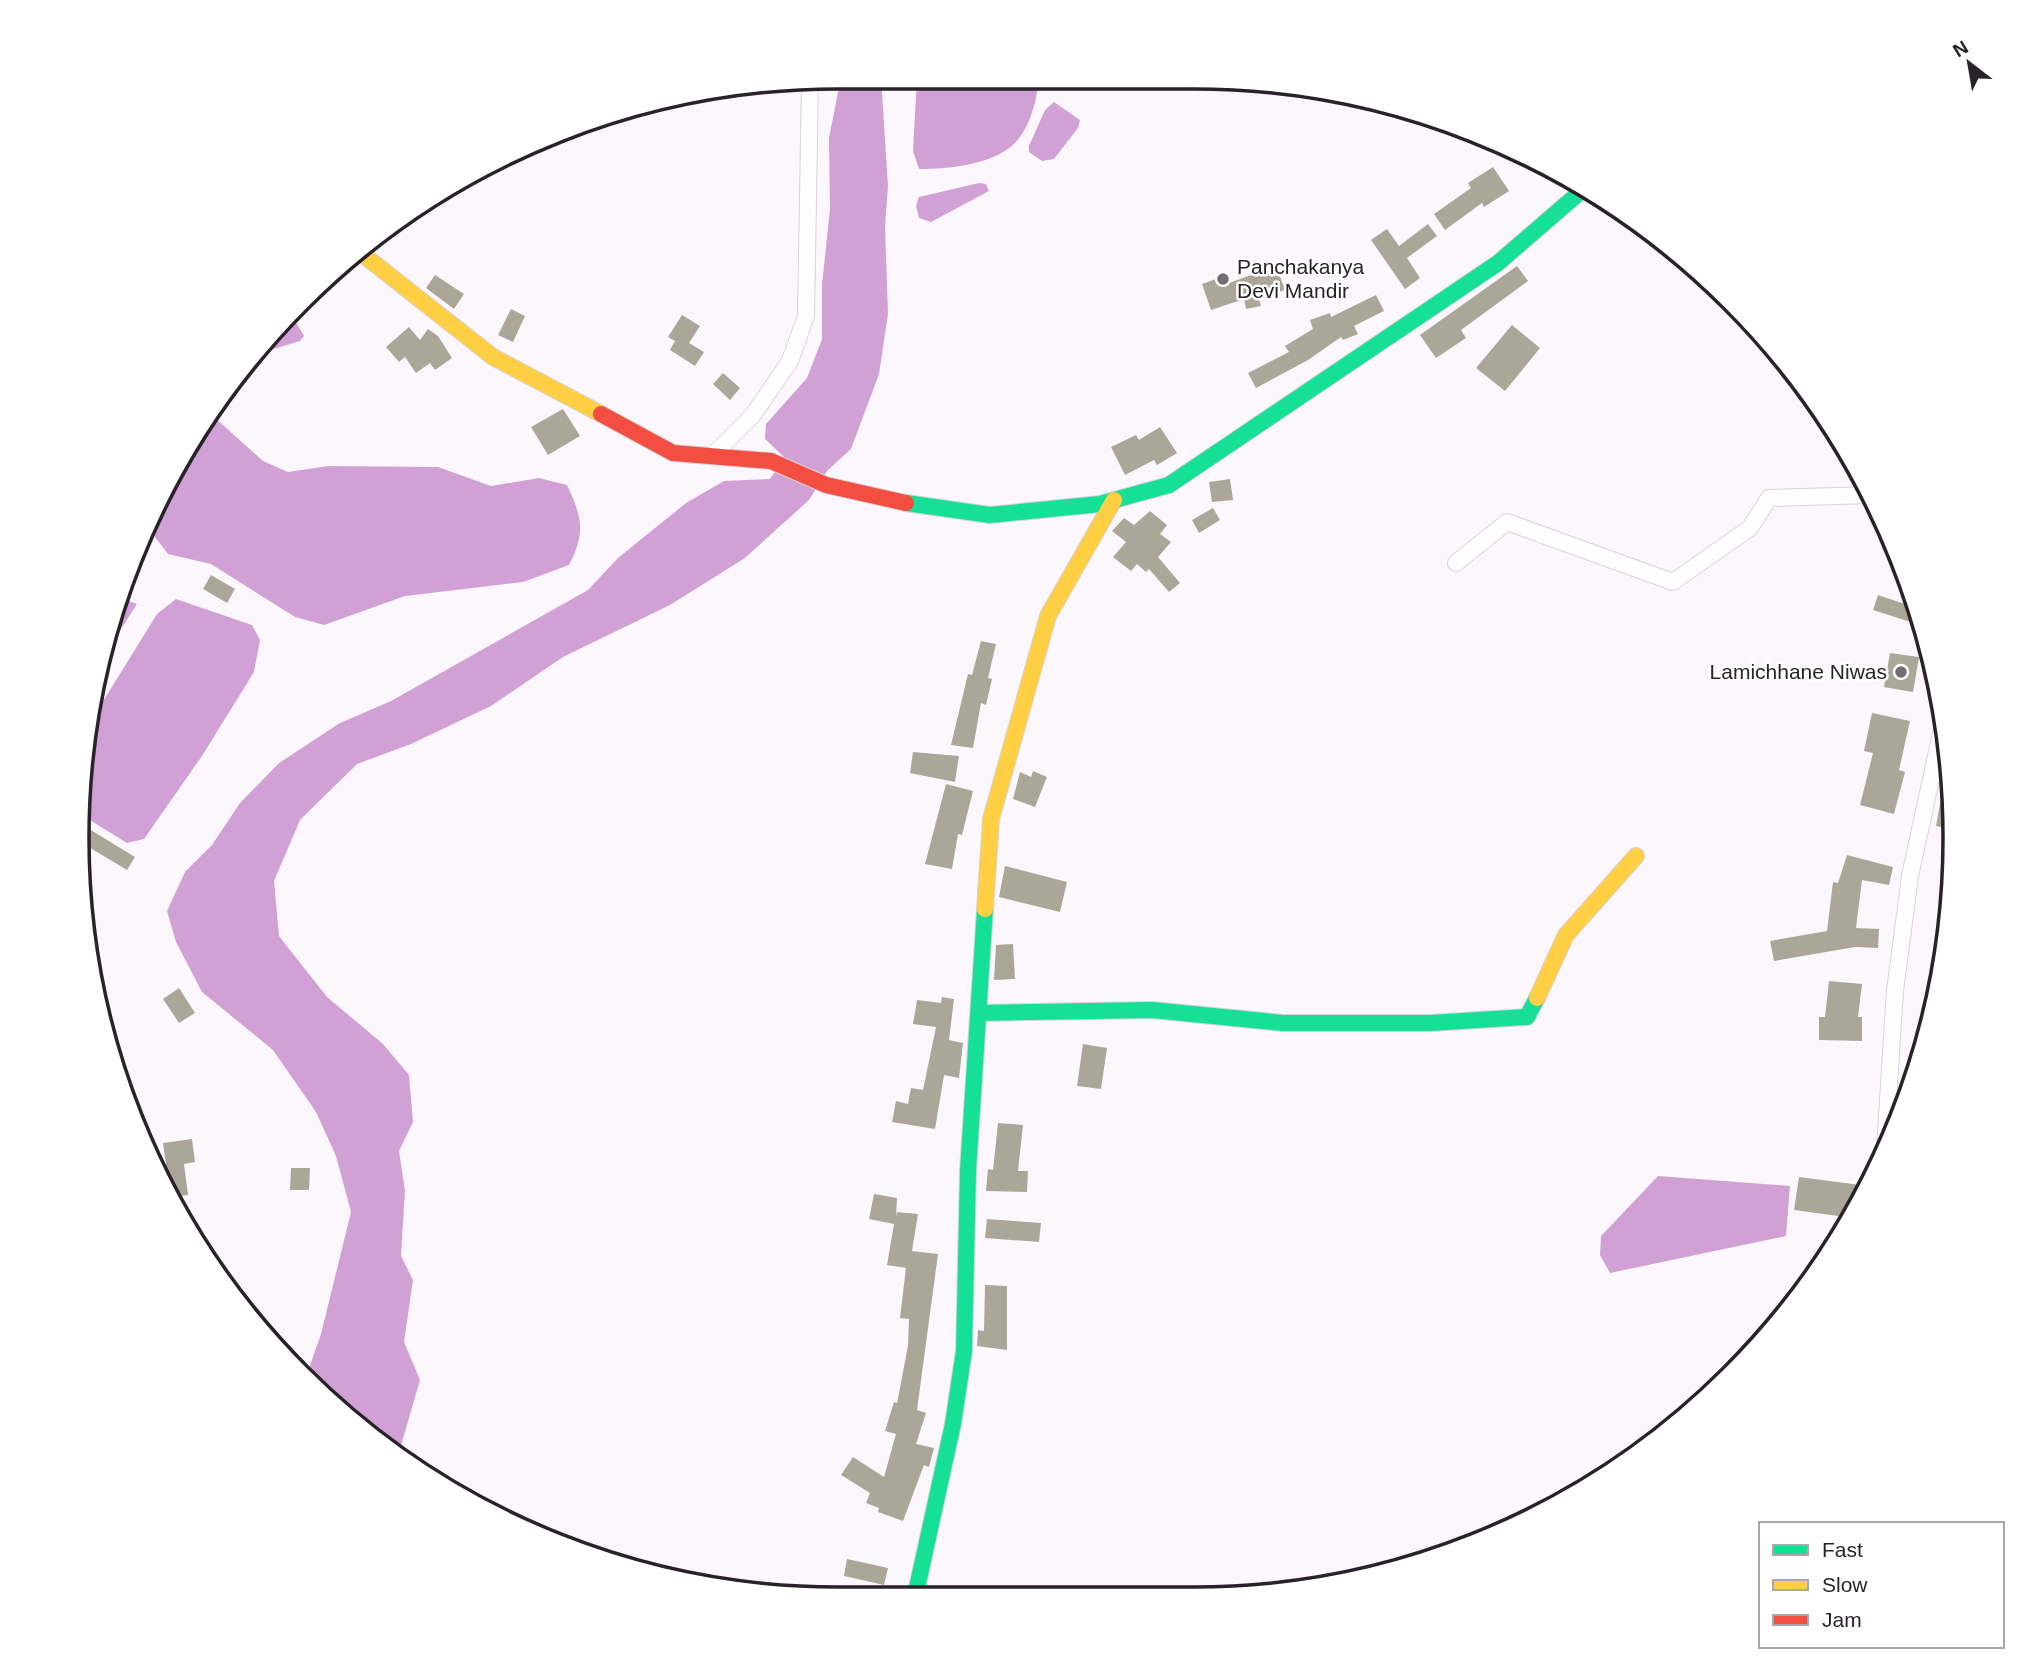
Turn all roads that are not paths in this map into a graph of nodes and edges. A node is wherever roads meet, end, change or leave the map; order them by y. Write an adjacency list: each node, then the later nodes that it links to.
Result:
1 (810, 90): 4 (street)
2 (1577, 195): 6 (street)
3 (366, 257): 4 (street)
4 (713, 455): 6 (street)
5 (1860, 495): 7 (street)
6 (1114, 500): 10 (street)
7 (1457, 563)
8 (1937, 751): 11 (street)
9 (1636, 856): 10 (street)
10 (980, 1013): 12 (street)
11 (1887, 1123)
12 (917, 1587)

